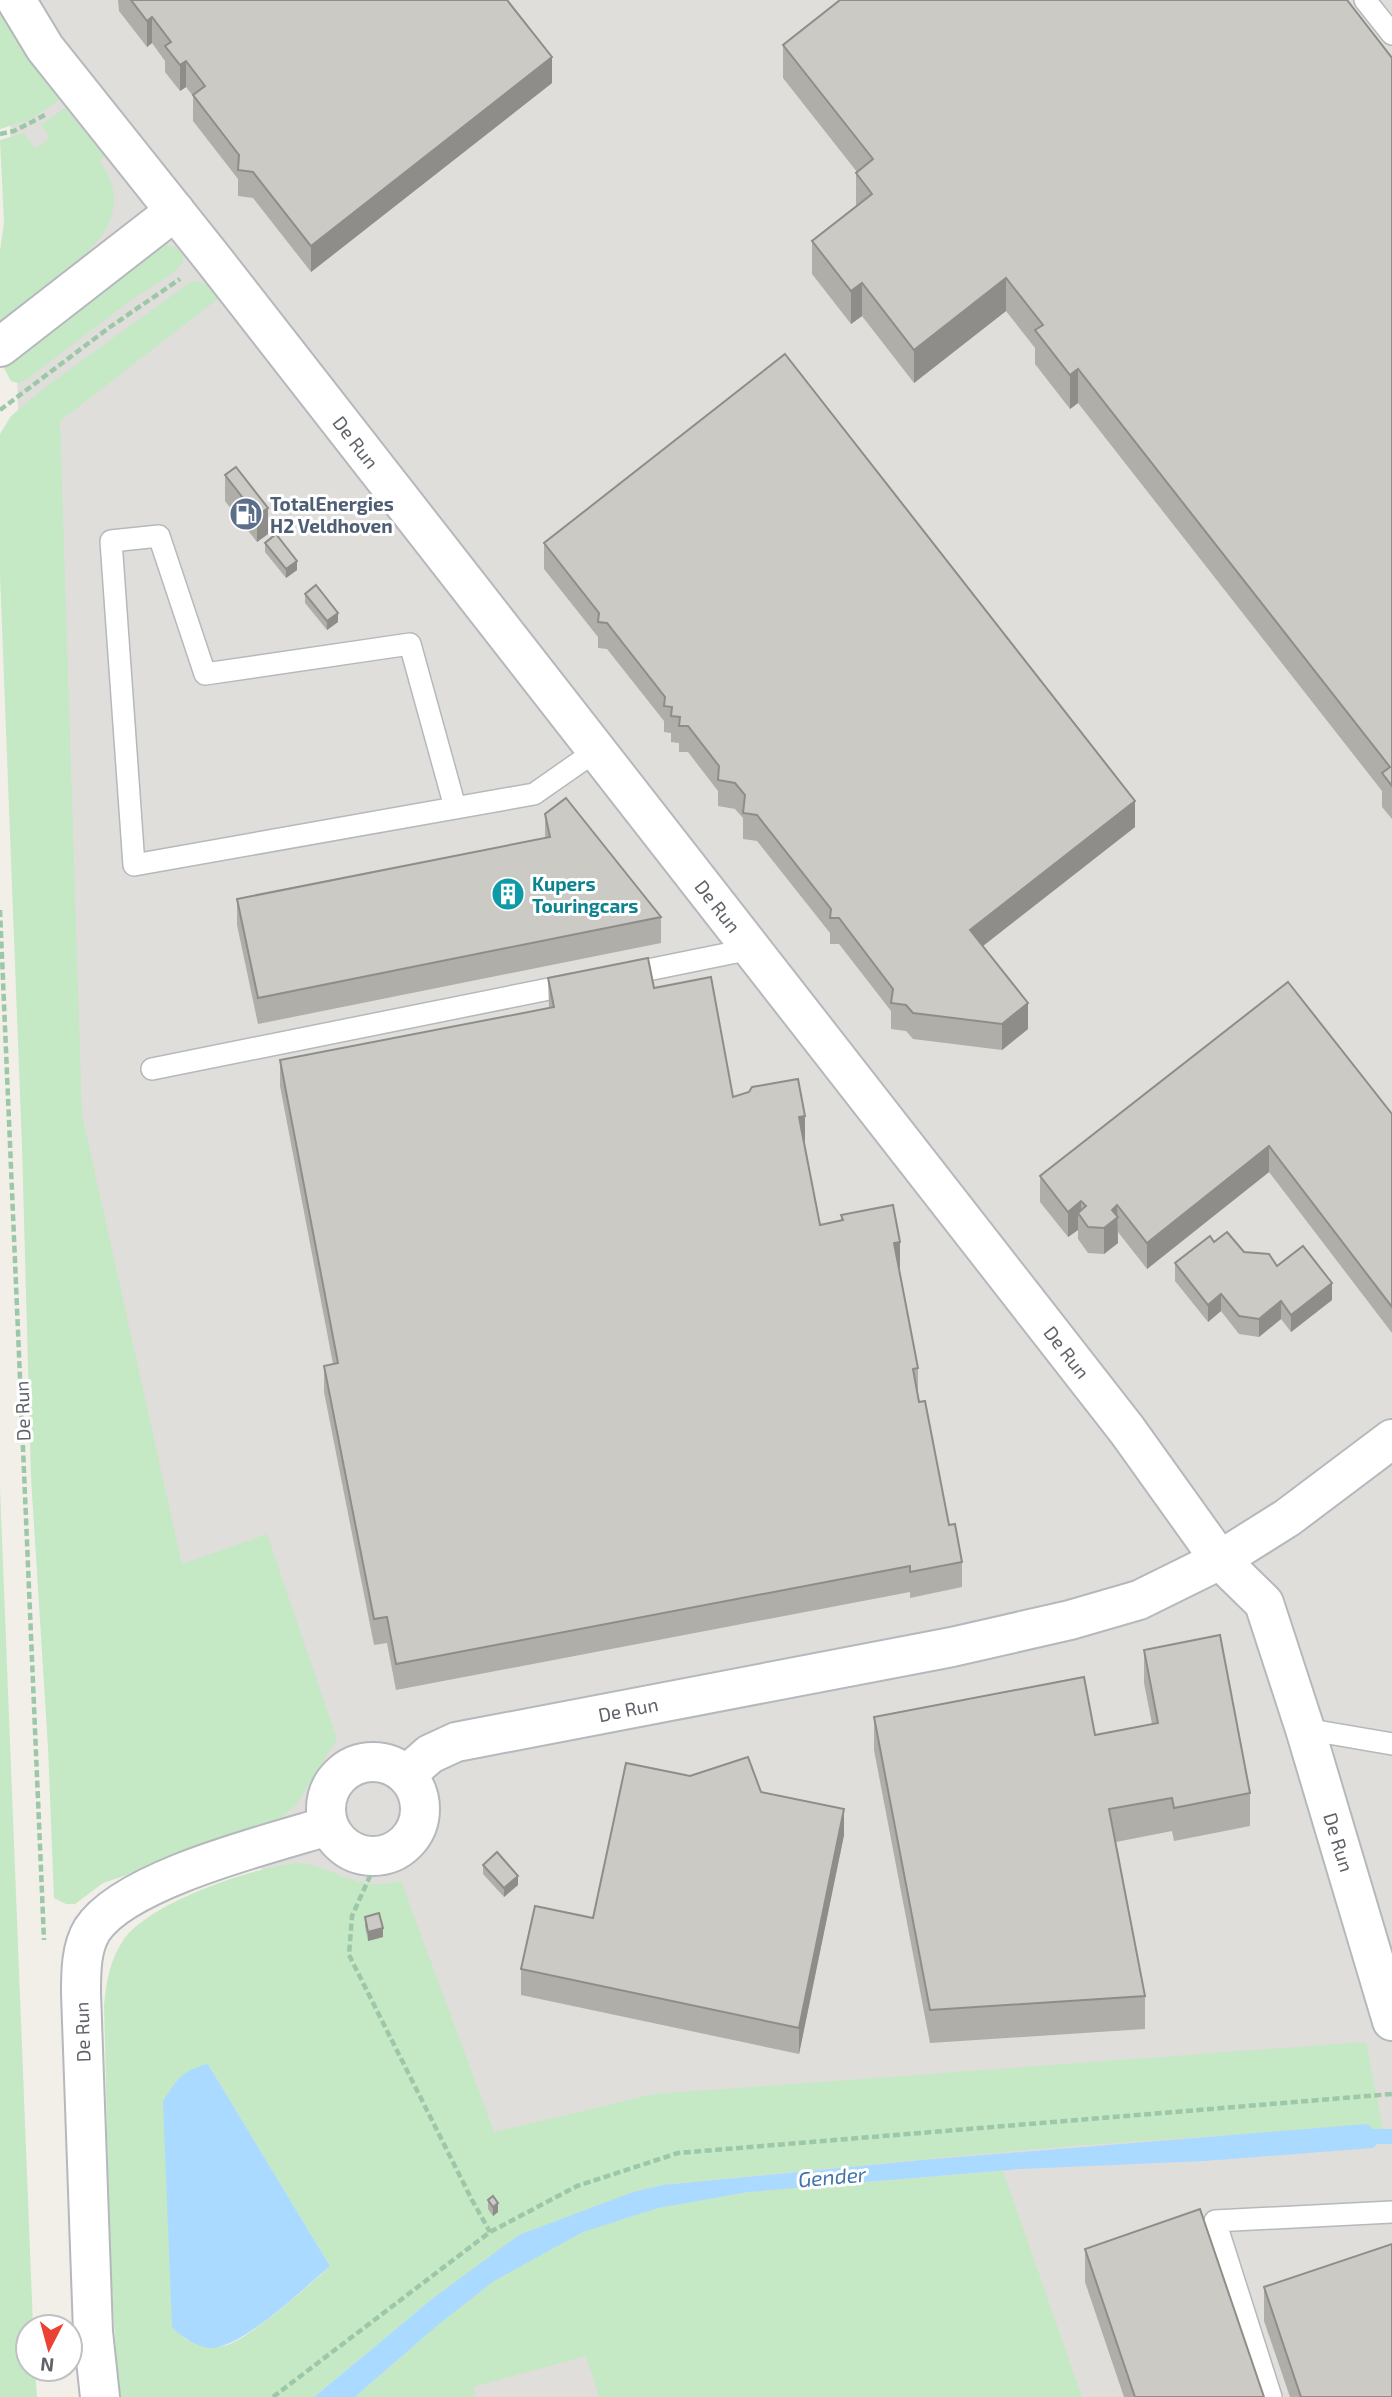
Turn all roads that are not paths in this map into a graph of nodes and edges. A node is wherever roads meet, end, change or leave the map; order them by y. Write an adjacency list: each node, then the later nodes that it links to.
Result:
1 (16, 0): 4 (street, De Run)
2 (1365, 0): 3 (lane)
3 (1392, 34)
4 (175, 211): 5 (street); 6 (street, De Run)
5 (0, 347)
6 (597, 750): 7 (lane); 8 (street, De Run)
7 (455, 807): 7 (lane)
8 (751, 949): 9 (lane); 11 (street, De Run)
9 (152, 1069)
10 (1392, 1439): 11 (street, De Run)
11 (1220, 1560): 12 (street, De Run); 14 (street, De Run)
12 (1305, 1729): 13 (lane); 16 (street, De Run)
13 (1392, 1744)
14 (406, 1775): 15 (street); 15 (street)
15 (328, 1826): 18 (street, De Run)
16 (1392, 2021)
17 (1392, 2212): 19 (lane)
18 (100, 2397)
19 (1271, 2397)

